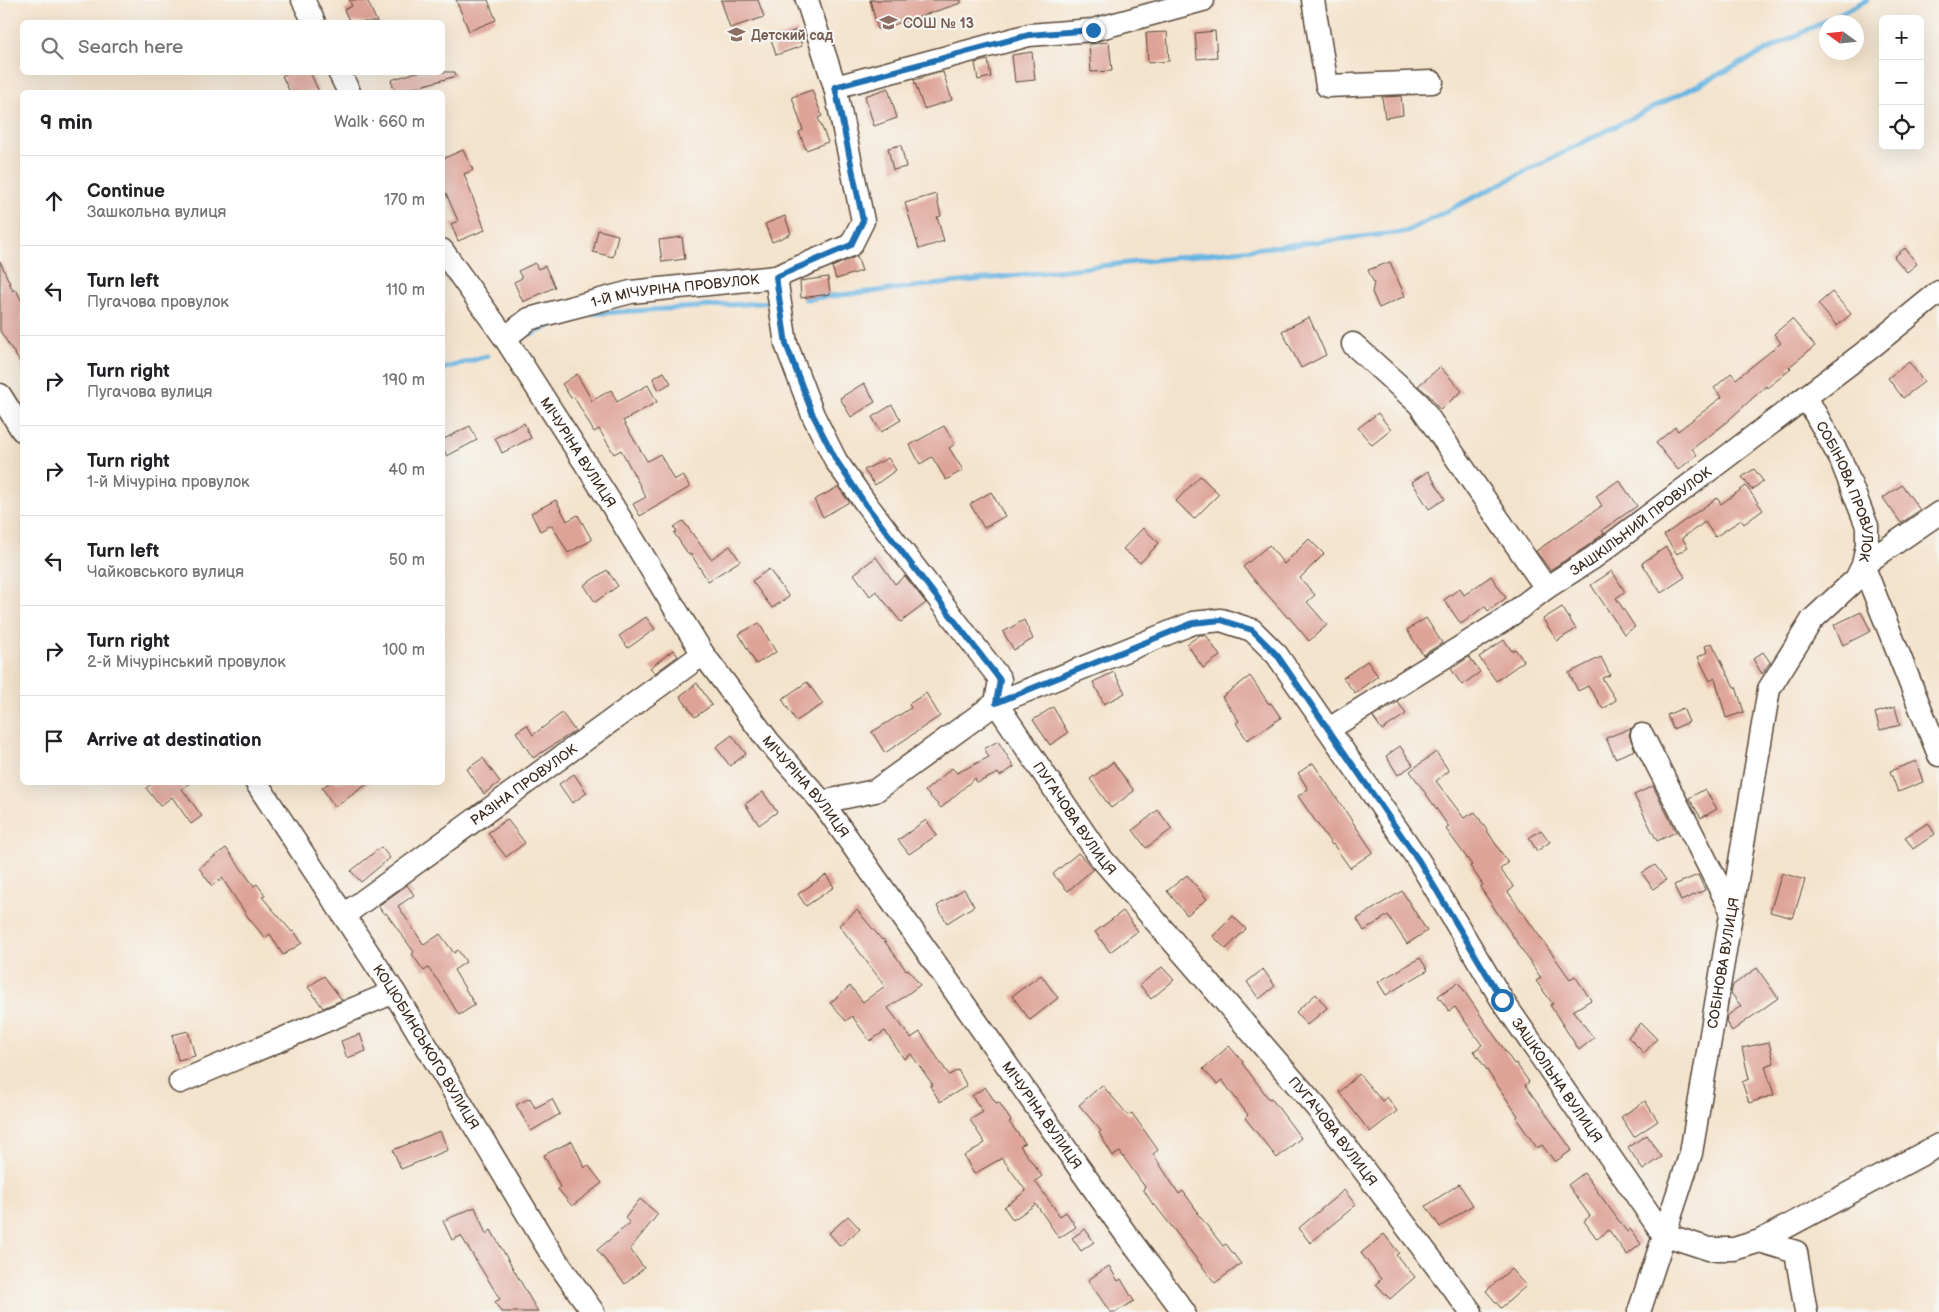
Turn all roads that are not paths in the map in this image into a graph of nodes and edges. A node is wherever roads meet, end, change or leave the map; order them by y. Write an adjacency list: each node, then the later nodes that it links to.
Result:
1 (303, 0): 5 (street)
2 (808, 0): 8 (street)
3 (1203, 0): 8 (street)
4 (1313, 0): 7 (street)
5 (313, 20)
6 (340, 75): 9 (street)
7 (1432, 82)
8 (835, 87): 11 (street, 1-Й МІЧУРІНА ПРОВУЛОК)
9 (348, 90)
10 (445, 254): 13 (street, МІЧУРІНА ВУЛИЦЯ)
11 (776, 277): 13 (street, 1-Й МІЧУРІНА ПРОВУЛОК); 22 (street)
12 (1939, 292): 16 (street, ЗАШКІЛЬНИЙ ПРОВУЛОК)
13 (506, 338): 21 (street, МІЧУРІНА ВУЛИЦЯ)
14 (1353, 344): 20 (street)
15 (0, 395): 17 (street)
16 (1806, 397): 19 (street, СОБІНОВА ПРОВУЛОК); 20 (street, ЗАШКІЛЬНИЙ ПРОВУЛОК)
17 (20, 427)
18 (1939, 513): 19 (street)
19 (1863, 564): 25 (street, СОБІНОВА ПРОВУЛОК); 28 (street, СОБІНОВА ВУЛИЦЯ)
20 (1546, 588): 23 (street, ЗАШКІЛЬНИЙ ПРОВУЛОК)
21 (703, 654): 27 (street, МІЧУРІНА ВУЛИЦЯ); 29 (street, РАЗІНА ПРОВУЛОК)
22 (996, 703): 23 (street, ЗАШКОЛЬНА ВУЛИЦЯ); 27 (street); 37 (street, ПУГАЧОВА ВУЛИЦЯ)
23 (1329, 729): 33 (street, ЗАШКОЛЬНА ВУЛИЦЯ)
24 (1642, 735): 28 (street)
25 (1939, 755)
26 (258, 785): 29 (street, КОЦЮБИНСЬКОГО ВУЛИЦЯ)
27 (822, 802): 36 (street, МІЧУРІНА ВУЛИЦЯ)
28 (1732, 912): 33 (street, СОБІНОВА ВУЛИЦЯ)
29 (344, 915): 30 (street, КОЦЮБИНСЬКОГО ВУЛИЦЯ)
30 (394, 992): 31 (street); 35 (street, КОЦЮБИНСЬКОГО ВУЛИЦЯ)
31 (180, 1082)
32 (1939, 1145): 34 (street)
33 (1663, 1234): 34 (street); 38 (street)
34 (1760, 1241): 39 (street)
35 (593, 1312)
36 (1184, 1312)
37 (1471, 1312)
38 (1639, 1312)
39 (1806, 1312)

